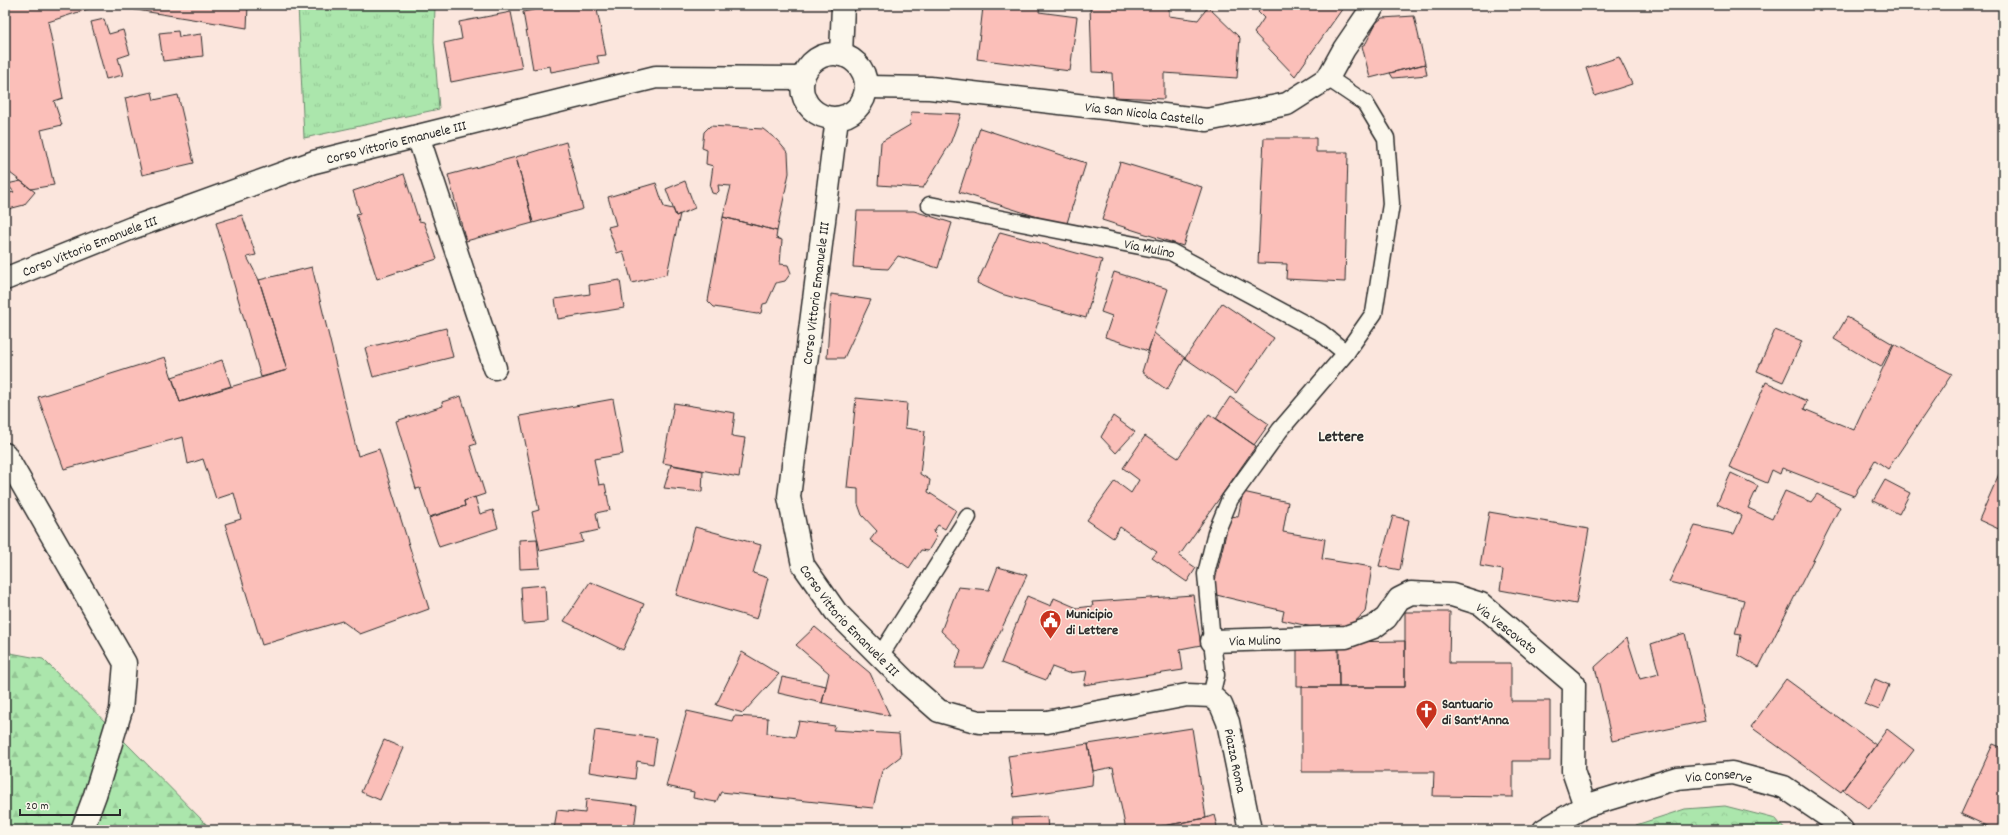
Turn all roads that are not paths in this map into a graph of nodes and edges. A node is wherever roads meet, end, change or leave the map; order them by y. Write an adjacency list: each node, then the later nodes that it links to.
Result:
1 (843, 5): 3 (street)
2 (1374, 5): 5 (street, Via San Nicola Castello)
3 (841, 55): 4 (street); 6 (street)
4 (803, 78): 7 (street); 8 (street, Corso Vittorio Emanuele III)
5 (1328, 78): 6 (street, Via San Nicola Castello); 11 (lane)
6 (867, 87): 7 (street)
7 (837, 118): 17 (street, Corso Vittorio Emanuele III)
8 (418, 136): 10 (street, Corso Vittorio Emanuele III); 12 (street)
9 (930, 205): 11 (lane, Via Mulino)
10 (5, 279)
11 (1346, 353): 16 (lane)
12 (495, 368)
13 (5, 454): 20 (street)
14 (968, 517): 17 (lane)
15 (1298, 638): 16 (street, Via Mulino); 19 (street, Via Vescovato)
16 (1212, 641): 18 (lane)
17 (880, 656): 18 (street, Corso Vittorio Emanuele III)
18 (1211, 696): 21 (street, Piazza Roma)
19 (1585, 806): 22 (street); 23 (street, Via Conserve)
20 (82, 830)
21 (1250, 830)
22 (1544, 830)
23 (1842, 830)

